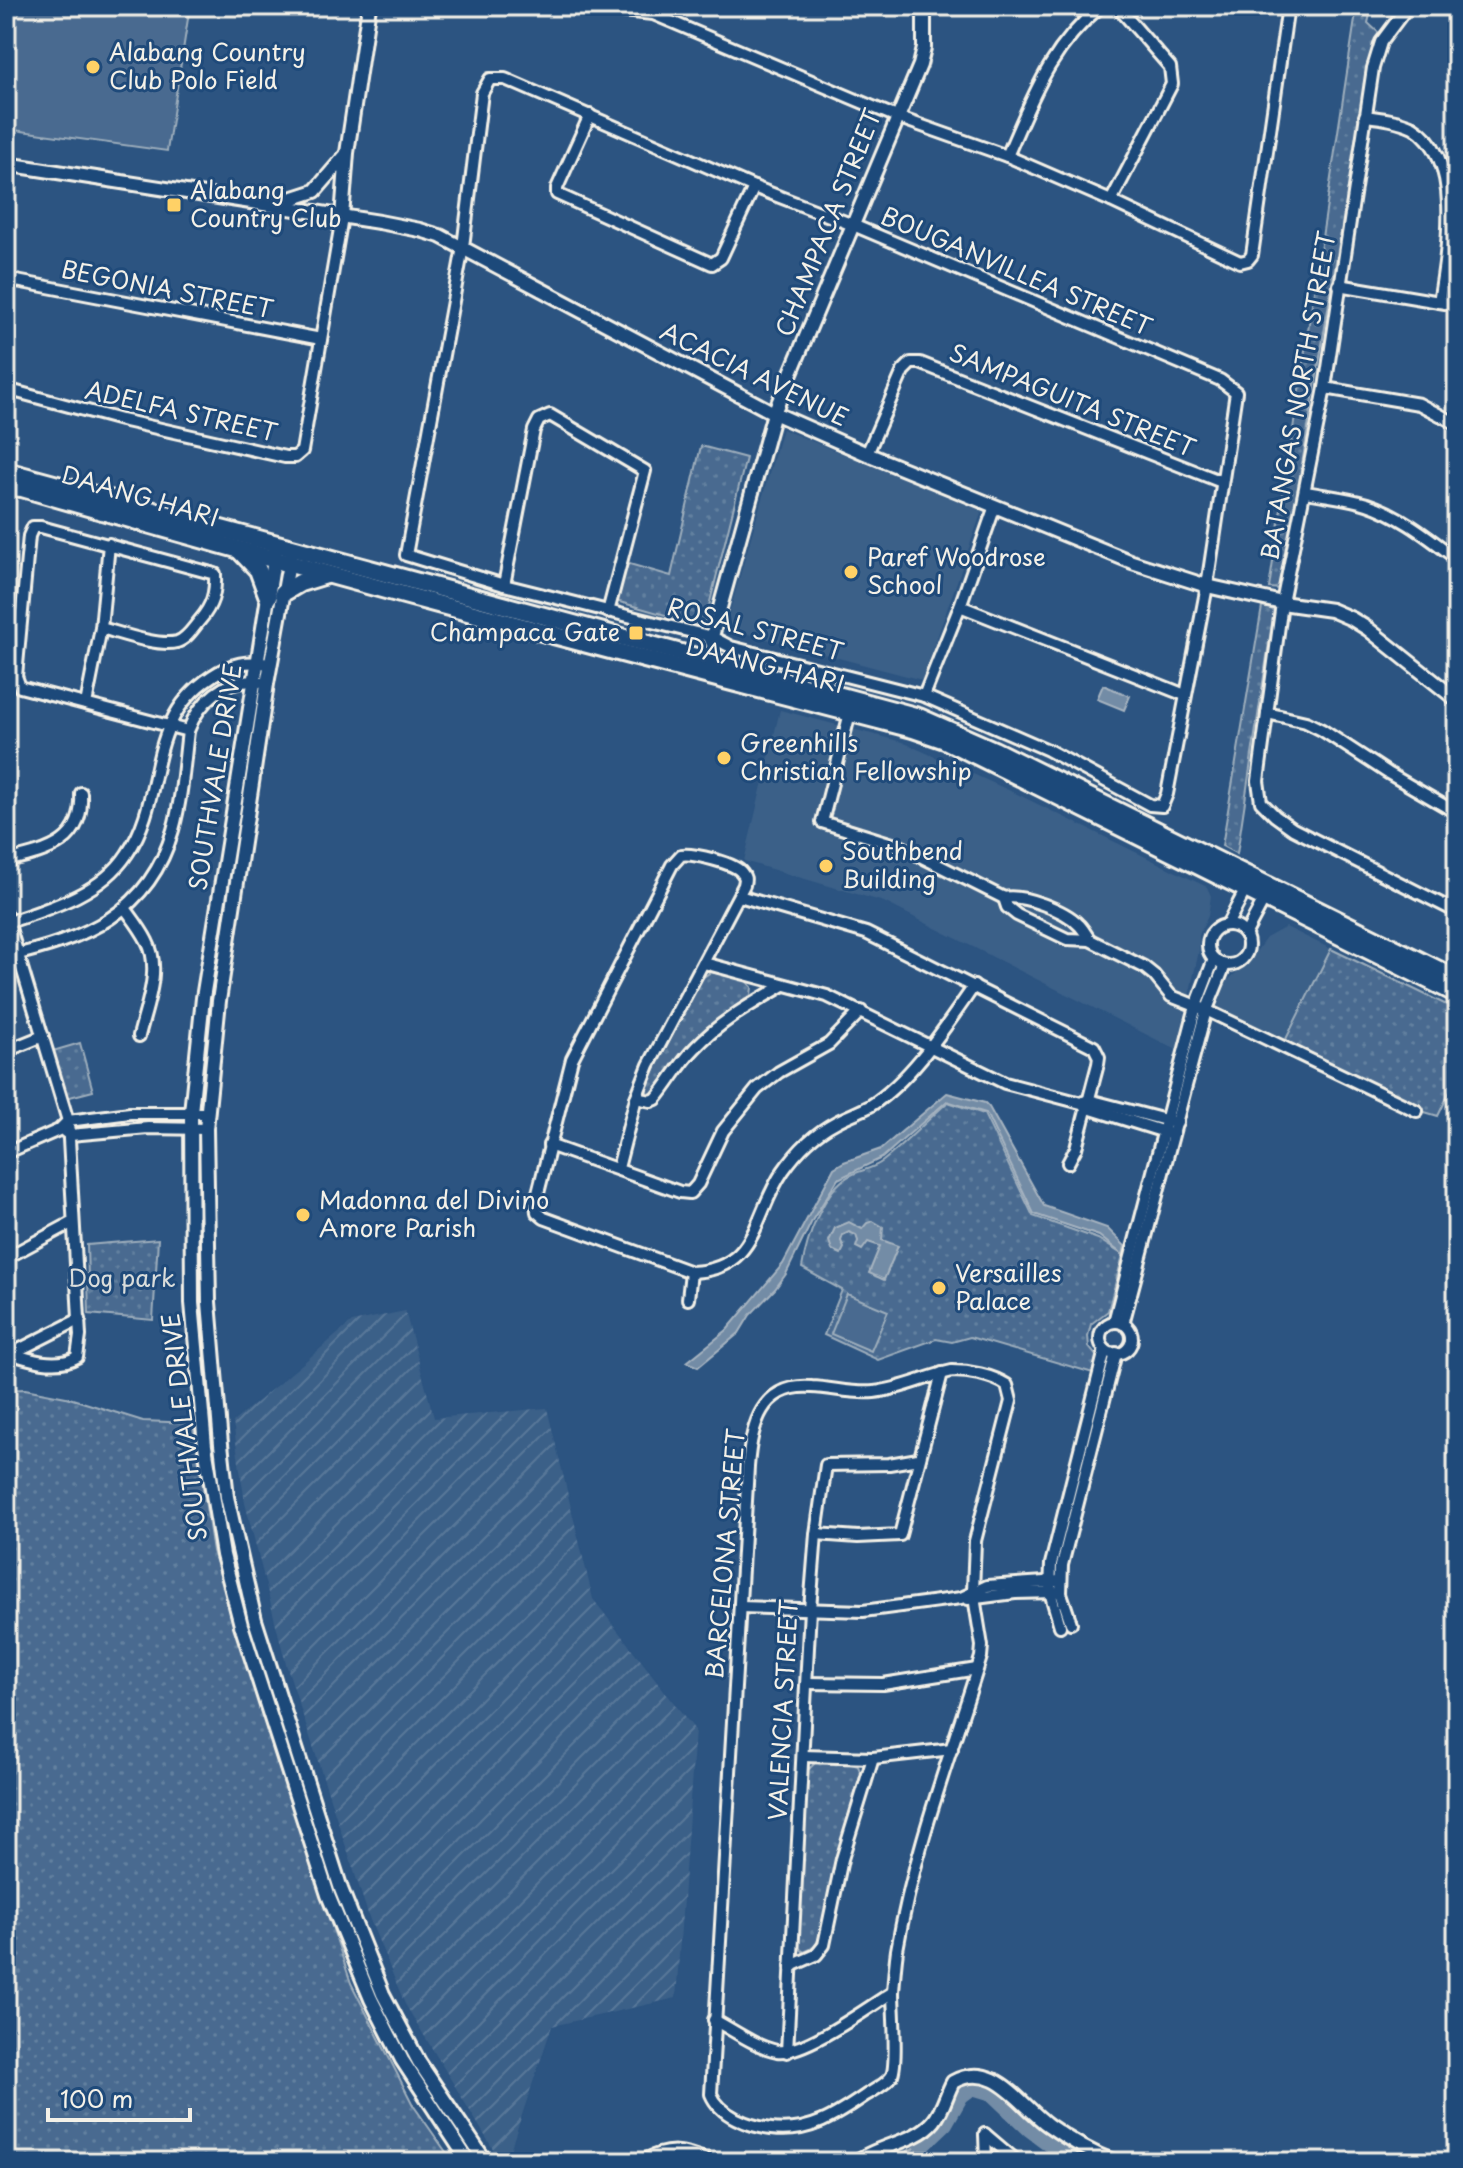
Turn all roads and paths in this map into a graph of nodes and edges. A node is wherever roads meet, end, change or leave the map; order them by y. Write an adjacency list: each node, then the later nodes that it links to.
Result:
1 (369, 6): 13 (street)
2 (612, 6): 12 (street)
3 (924, 6): 12 (street, CHAMPACA STREET)
4 (1101, 6): 14 (street)
5 (1117, 6): 17 (street)
6 (1288, 6): 17 (street)
7 (1408, 6): 11 (street, BATANGAS NORTH STREET)
8 (1447, 6): 9 (street)
9 (1457, 15)
10 (590, 115): 16 (street, BOUGANVILLEA STREET); 16 (street); 21 (street, BOUGANVILLEA STREET)
11 (1365, 116): 23 (street, BATANGAS NORTH STREET); 24 (street)
12 (897, 117): 14 (street); 20 (street, CHAMPACA STREET)
13 (347, 153): 18 (street); 19 (street)
14 (1007, 156): 17 (street)
15 (6, 164): 18 (street, ACACIA AVENUE)
16 (754, 187): 20 (street, BOUGANVILLEA STREET)
17 (1111, 201)
18 (268, 205): 19 (street, ACACIA AVENUE)
19 (342, 217): 21 (street, ACACIA AVENUE); 26 (street, ADELFA STREET)
20 (853, 225): 29 (street, CHAMPACA STREET); 33 (street, BOUGANVILLEA STREET)
21 (463, 247): 29 (street, ACACIA AVENUE); 42 (street, ROSAL STREET)
22 (6, 279): 26 (street, BEGONIA STREET)
23 (1339, 285): 24 (street); 27 (street, BATANGAS NORTH STREET)
24 (1439, 302): 25 (street)
25 (1457, 305)
26 (321, 339): 28 (street, ADELFA STREET)
27 (1325, 388): 30 (street); 35 (street, BATANGAS NORTH STREET)
28 (6, 389)
29 (774, 413): 31 (street, ACACIA AVENUE); 49 (street, CHAMPACA STREET)
30 (1457, 424)
31 (867, 454): 33 (street, SAMPAGUITA STREET); 36 (street, ACACIA AVENUE)
32 (6, 470): 34 (main road)
33 (1222, 482): 43 (street, BOUGANVILLEA STREET)
34 (17, 484): 38 (main road, DAANG HARI); 39 (main road, DAANG HARI)
35 (1306, 492): 40 (street); 45 (street, BATANGAS NORTH STREET)
36 (995, 506): 43 (street, ACACIA AVENUE); 46 (street)
37 (109, 544): 48 (street); 48 (street); 57 (street)
38 (239, 550): 39 (main road, DAANG HARI); 44 (main road)
39 (283, 555): 41 (main road, DAANG HARI); 44 (street, SOUTHVALE DRIVE); 49 (main road, DAANG HARI)
40 (1457, 559)
41 (329, 574): 44 (main road); 49 (main road, DAANG HARI)
42 (504, 585): 47 (street, ROSAL STREET); 47 (street)
43 (1207, 586): 45 (street, ACACIA AVENUE); 54 (street, ROSAL STREET)
44 (275, 595): 50 (street, SOUTHVALE DRIVE); 51 (street, SOUTHVALE DRIVE)
45 (1282, 603): 56 (street, ACACIA AVENUE); 59 (street, BATANGAS NORTH STREET)
46 (960, 606): 54 (street); 55 (street)
47 (608, 612): 49 (street, ROSAL STREET)
48 (101, 628): 57 (street)
49 (707, 656): 55 (street, ROSAL STREET); 58 (main road, DAANG HARI); 65 (main road, DAANG HARI)
50 (256, 662): 51 (street); 52 (street, SOUTHVALE DRIVE); 60 (street)
51 (270, 664): 53 (street, SOUTHVALE DRIVE)
52 (253, 681): 53 (street); 61 (street); 93 (street, SOUTHVALE DRIVE)
53 (267, 684): 94 (street, SOUTHVALE DRIVE)
54 (1185, 695): 55 (street, ROSAL STREET)
55 (924, 696)
56 (1457, 700)
57 (86, 704): 60 (street)
58 (850, 713): 65 (main road, DAANG HARI); 68 (street)
59 (1267, 713): 63 (street); 71 (street, BATANGAS NORTH STREET)
60 (167, 727): 61 (street); 72 (street)
61 (188, 731): 69 (street)
62 (81, 793): 64 (street)
63 (1457, 813)
64 (6, 861)
65 (1249, 883): 66 (main road, DAANG HARI); 73 (street)
66 (1268, 892): 75 (street); 80 (main road, DAANG HARI); 83 (main road, DAANG HARI)
67 (739, 896): 79 (street); 82 (street); 101 (street)
68 (1004, 898): 70 (street); 74 (street)
69 (125, 908): 77 (street); 87 (street)
70 (1051, 909): 74 (street); 74 (street); 76 (street)
71 (1457, 912)
72 (7, 920): 77 (street)
73 (1227, 925): 75 (street); 78 (street)
74 (1042, 927): 76 (street)
75 (1245, 935): 78 (street)
76 (1090, 940): 84 (street)
77 (12, 955): 86 (street)
78 (1220, 962): 84 (street)
79 (704, 963): 81 (street); 90 (street)
80 (1457, 979)
81 (784, 985): 85 (street); 90 (street)
82 (974, 986): 88 (street); 91 (street)
83 (1457, 994)
84 (1201, 1008): 92 (street); 97 (street)
85 (861, 1011): 88 (street); 104 (street)
86 (43, 1036): 89 (street); 95 (street)
87 (139, 1036)
88 (931, 1046): 91 (street); 107 (street)
89 (6, 1051)
90 (636, 1098): 104 (street)
91 (1086, 1104): 97 (street); 103 (street)
92 (1417, 1111)
93 (191, 1112): 94 (street); 95 (street); 96 (street, SOUTHVALE DRIVE)
94 (208, 1113): 98 (street, SOUTHVALE DRIVE)
95 (68, 1121): 99 (street); 100 (street)
96 (190, 1128): 98 (street); 100 (street); 130 (street, SOUTHVALE DRIVE)
97 (1170, 1128): 110 (street)
98 (206, 1129): 131 (street, SOUTHVALE DRIVE)
99 (59, 1130): 100 (street); 102 (street)
100 (70, 1135): 105 (street)
101 (549, 1145): 104 (street); 107 (street)
102 (6, 1153)
103 (1068, 1163)
104 (618, 1168)
105 (73, 1222): 106 (street); 109 (street)
106 (6, 1258)
107 (691, 1272): 108 (street)
108 (688, 1299)
109 (80, 1319): 112 (street); 112 (street)
110 (1118, 1323): 111 (street); 111 (street)
111 (1111, 1352): 116 (street)
112 (9, 1353)
113 (942, 1373): 114 (street); 117 (street, BARCELONA STREET); 118 (street, BARCELONA STREET)
114 (918, 1459): 115 (street, VALENCIA STREET); 115 (street)
115 (816, 1534): 119 (street, VALENCIA STREET)
116 (1055, 1587): 117 (street); 120 (street)
117 (973, 1596): 119 (street); 121 (street, BARCELONA STREET)
118 (740, 1607): 119 (street); 128 (street, BARCELONA STREET)
119 (810, 1609): 122 (street, VALENCIA STREET)
120 (1065, 1624)
121 (977, 1669): 122 (street); 123 (street, BARCELONA STREET)
122 (807, 1683): 124 (street, VALENCIA STREET)
123 (952, 1749): 125 (street); 127 (street, BARCELONA STREET)
124 (803, 1756): 125 (street); 126 (street, VALENCIA STREET)
125 (873, 1758): 126 (street)
126 (791, 1966): 129 (street, VALENCIA STREET)
127 (893, 1992): 128 (street, BARCELONA STREET); 129 (street)
128 (714, 2020): 129 (street)
129 (787, 2052)
130 (469, 2162)
131 (486, 2162)
132 (643, 2162): 133 (street)
133 (709, 2162)
134 (856, 2162): 137 (street)
135 (986, 2162): 136 (street)
136 (1018, 2162)
137 (1115, 2162)

